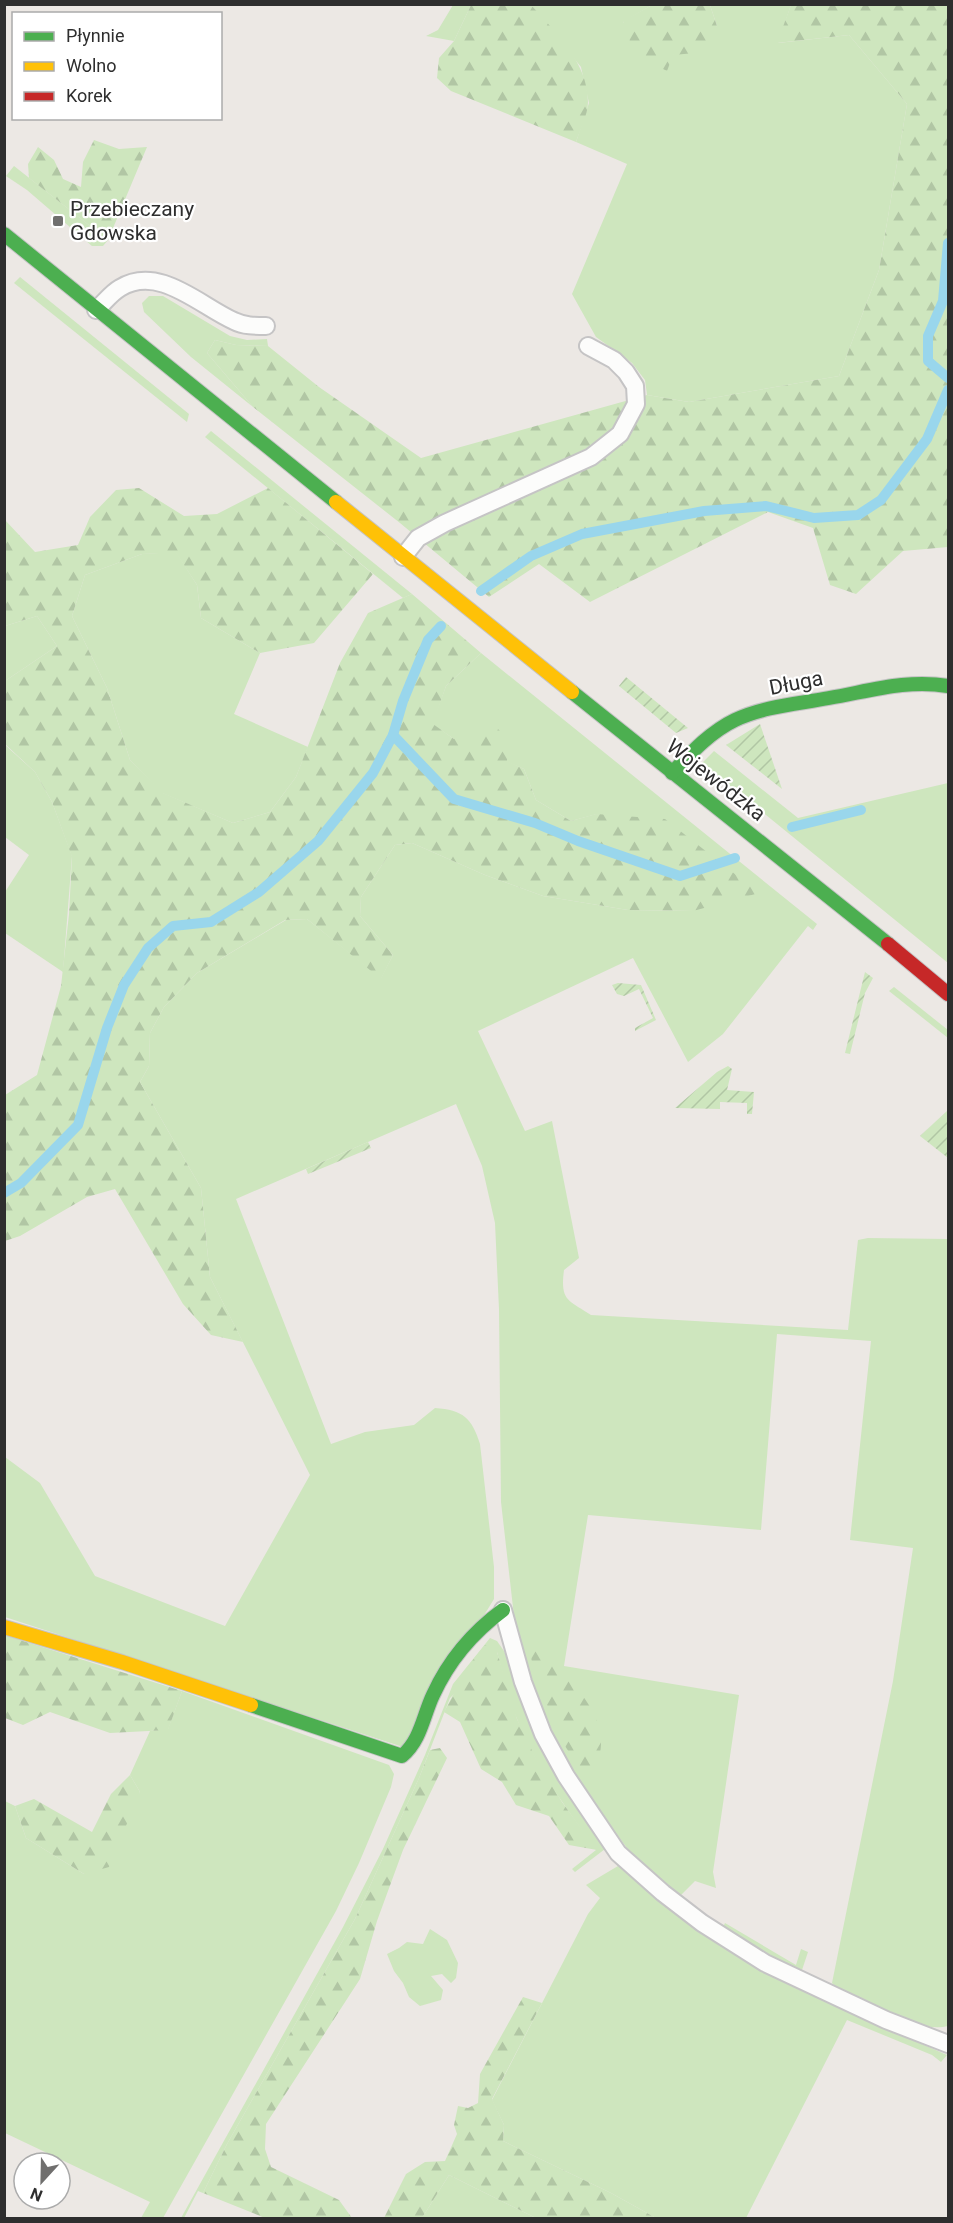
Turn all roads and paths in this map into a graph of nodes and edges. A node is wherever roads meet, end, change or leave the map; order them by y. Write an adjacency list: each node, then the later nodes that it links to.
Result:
1 (4, 234): 2 (main road, Wojewódzka)
2 (96, 310): 3 (lane); 5 (main road, Wojewódzka)
3 (266, 326)
4 (588, 346): 5 (lane)
5 (403, 557): 7 (main road, Wojewódzka)
6 (948, 686): 7 (main road, Długa)
7 (672, 773): 8 (main road, Wojewódzka)
8 (948, 994)
9 (503, 1610): 10 (main road); 11 (lane)
10 (4, 1627)
11 (948, 2044)

